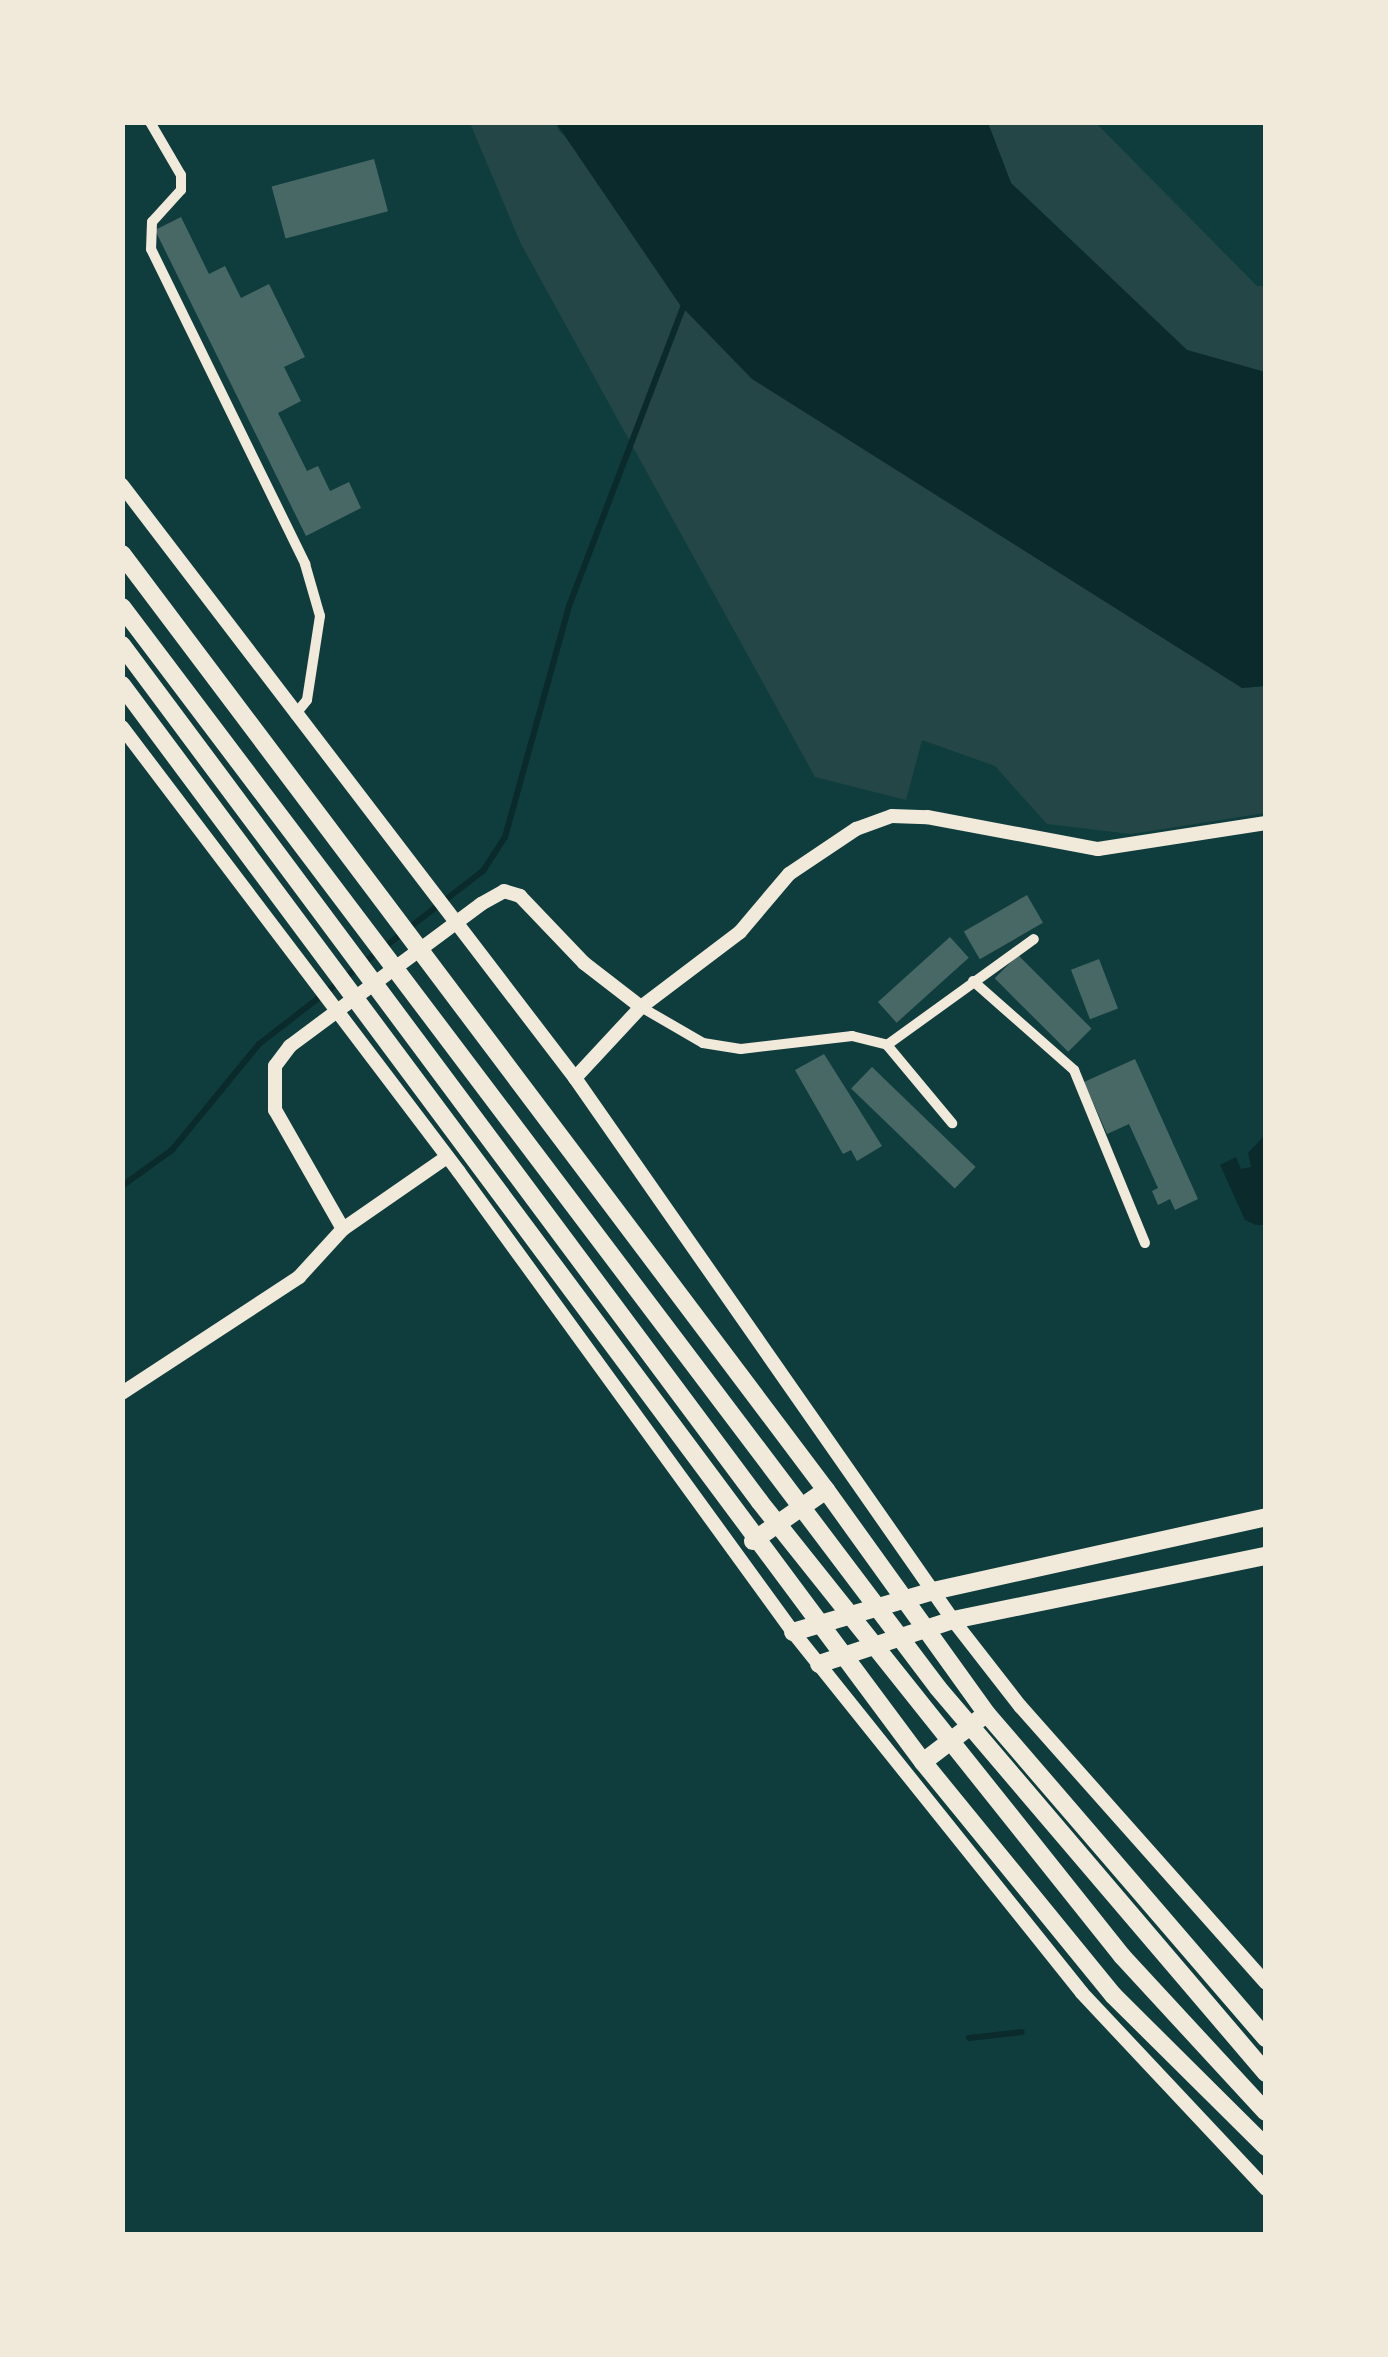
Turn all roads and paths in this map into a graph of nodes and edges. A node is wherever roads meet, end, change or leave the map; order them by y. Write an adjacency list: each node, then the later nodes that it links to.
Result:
1 (150, 122): 7 (street)
2 (122, 485): 7 (street)
3 (122, 554): 20 (main road)
4 (122, 607): 36 (main road)
5 (122, 645): 37 (main road)
6 (122, 684): 22 (main road)
7 (295, 714): 14 (street)
8 (122, 727): 16 (street)
9 (1266, 823): 12 (street)
10 (1034, 939): 11 (street)
11 (973, 981): 13 (street); 18 (street)
12 (641, 1007): 13 (street); 14 (street); 17 (street)
13 (886, 1045): 15 (street)
14 (576, 1078): 24 (street)
15 (952, 1123)
16 (447, 1157): 17 (street); 29 (street)
17 (343, 1229): 19 (street)
18 (1145, 1243)
19 (122, 1393)
20 (826, 1490): 22 (main road); 25 (main road)
21 (1266, 1517): 24 (main road)
22 (753, 1541): 27 (main road)
23 (1266, 1556): 26 (main road)
24 (933, 1591): 25 (main road); 26 (street)
25 (902, 1601): 27 (main road); 28 (main road)
26 (953, 1620): 28 (main road); 34 (street)
27 (823, 1622): 29 (main road); 30 (main road)
28 (922, 1629): 30 (main road); 32 (main road)
29 (793, 1632): 31 (street)
30 (849, 1656): 31 (main road); 33 (main road)
31 (818, 1664): 39 (street)
32 (987, 1714): 33 (main road); 35 (main road)
33 (923, 1762): 38 (main road)
34 (1266, 1983)
35 (1266, 2038)
36 (1266, 2074)
37 (1266, 2112)
38 (1266, 2147)
39 (1266, 2189)

